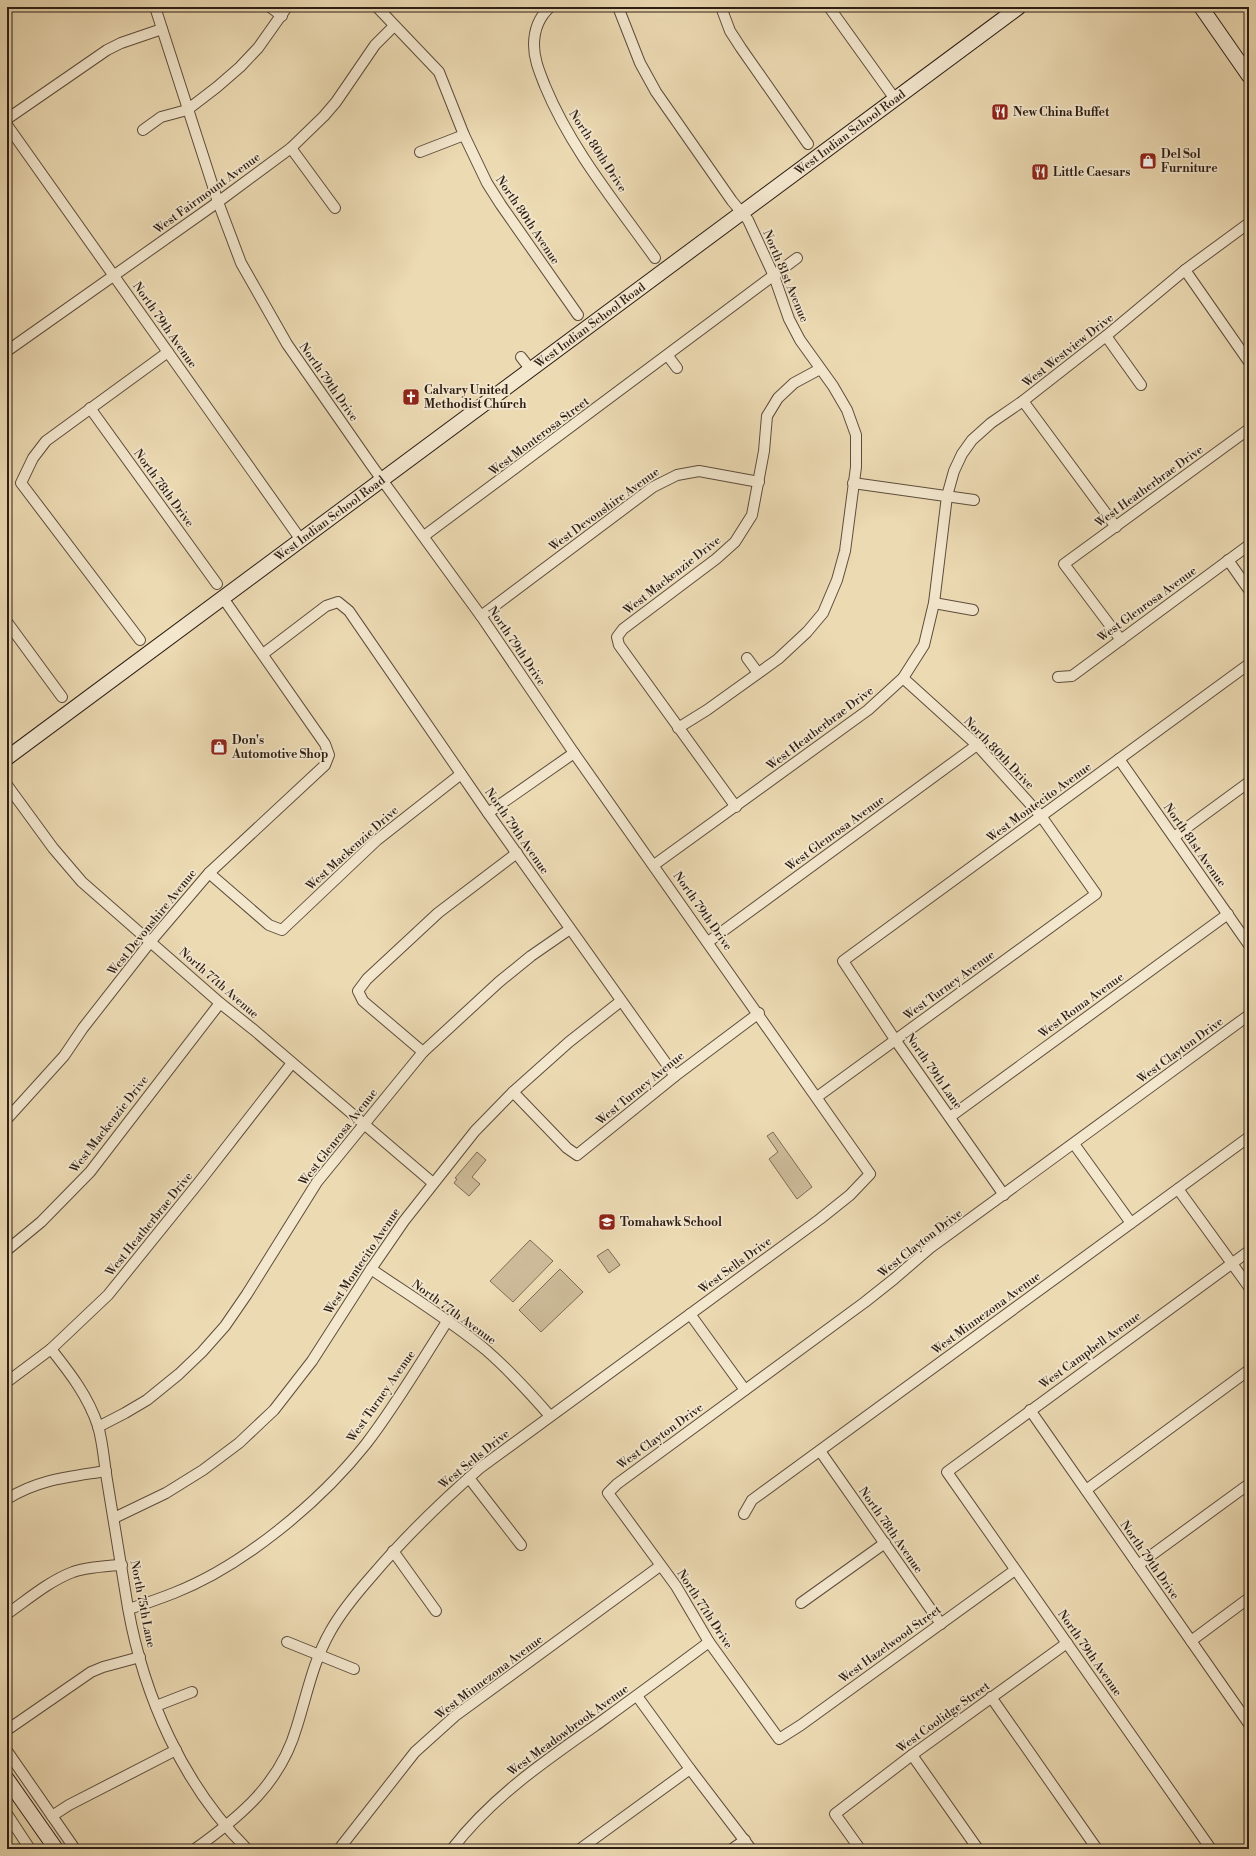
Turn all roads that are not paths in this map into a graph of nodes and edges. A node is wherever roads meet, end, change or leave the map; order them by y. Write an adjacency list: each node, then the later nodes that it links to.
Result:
1 (154, 7): 12 (street, North 79th Drive)
2 (270, 7): 10 (street)
3 (377, 7): 11 (street, North 80th Avenue)
4 (550, 7): 27 (street, North 80th Drive)
5 (618, 7): 25 (street, North 81st Avenue)
6 (721, 7): 20 (street)
7 (829, 7): 14 (street)
8 (1019, 7): 14 (main road, West Indian School Road)
9 (1201, 7): 13 (main road)
10 (285, 12): 15 (street)
11 (394, 26): 19 (street, North 80th Avenue); 21 (street, West Fairmount Avenue)
12 (162, 29): 15 (street, North 79th Drive); 16 (street)
13 (1249, 76)
14 (895, 99): 25 (main road, West Indian School Road)
15 (187, 110): 18 (street); 23 (street, North 79th Drive)
16 (7, 119)
17 (7, 125): 30 (street, North 79th Avenue)
18 (143, 130)
19 (464, 134): 22 (street); 32 (street, North 80th Avenue)
20 (808, 144)
21 (291, 148): 23 (street, West Fairmount Avenue); 24 (street)
22 (420, 152)
23 (218, 202): 30 (street, West Fairmount Avenue); 46 (street, North 79th Drive)
24 (335, 208)
25 (743, 212): 31 (street, North 81st Avenue); 41 (main road, West Indian School Road)
26 (1249, 223): 29 (street, West Westview Drive)
27 (655, 258)
28 (797, 258): 31 (street, West Monterosa Street)
29 (1185, 270): 33 (street, West Westview Drive); 38 (street)
30 (114, 275): 34 (street, West Fairmount Avenue); 35 (street, North 79th Avenue)
31 (774, 276): 36 (street, West Monterosa Street); 40 (street, North 81st Avenue)
32 (578, 315)
33 (1106, 336): 42 (street); 43 (street, West Westview Drive)
34 (7, 351)
35 (168, 352): 44 (street); 53 (street, North 79th Avenue)
36 (668, 356): 39 (street); 52 (street, West Monterosa Street)
37 (521, 357): 41 (street)
38 (1249, 362)
39 (677, 368)
40 (820, 369): 47 (street, West Mackenzie Drive); 48 (street, North 81st Avenue)
41 (531, 370): 46 (main road, West Indian School Road)
42 (1141, 385)
43 (1023, 401): 49 (street, West Westview Drive); 51 (street)
44 (90, 408): 56 (street, North 78th Drive); 63 (street)
45 (1249, 429): 51 (street, West Heatherbrae Drive)
46 (382, 480): 52 (street, North 79th Drive); 53 (main road, West Indian School Road)
47 (759, 482): 61 (street, West Devonshire Avenue); 72 (street, West Mackenzie Drive)
48 (854, 483): 49 (street); 68 (street)
49 (947, 496): 50 (street); 59 (street, West Heatherbrae Drive)
50 (974, 500)
51 (1116, 527): 64 (street, West Heatherbrae Drive)
52 (424, 536): 61 (street, North 79th Drive)
53 (301, 540): 58 (main road, West Indian School Road)
54 (1249, 546): 55 (street, West Glenrosa Avenue)
55 (1228, 560): 57 (street); 64 (street, West Glenrosa Avenue)
56 (216, 584)
57 (1249, 590)
58 (223, 598): 65 (street); 75 (main road, West Indian School Road)
59 (934, 603): 60 (street); 70 (street, West Heatherbrae Drive)
60 (973, 610)
61 (481, 616): 74 (street, North 79th Drive)
62 (7, 622): 71 (street)
63 (140, 640)
64 (1121, 640): 69 (street, West Glenrosa Avenue)
65 (263, 654): 77 (street, North 79th Avenue); 86 (street, West Devonshire Avenue)
66 (747, 658): 68 (street)
67 (1249, 664): 76 (street, West Montecito Avenue)
68 (758, 673): 72 (street)
69 (1058, 677)
70 (903, 678): 73 (street, North 80th Drive); 80 (street, West Heatherbrae Drive)
71 (62, 697)
72 (678, 728): 80 (street)
73 (977, 746): 82 (street, North 80th Drive); 91 (street, West Glenrosa Avenue)
74 (574, 752): 81 (street); 85 (street, North 79th Drive)
75 (7, 758)
76 (1119, 759): 82 (street, West Montecito Avenue); 83 (street, North 81st Avenue)
77 (461, 774): 81 (street, North 79th Avenue); 86 (street, West Mackenzie Drive)
78 (1249, 782): 83 (street)
79 (7, 785): 90 (street, North 77th Avenue)
80 (736, 807): 85 (street, West Heatherbrae Drive)
81 (488, 813): 84 (street, North 79th Avenue)
82 (1041, 816): 87 (street, North 80th Drive); 93 (street, West Montecito Avenue)
83 (1174, 837): 88 (street, North 81st Avenue)
84 (517, 853): 89 (street, North 79th Avenue); 99 (street)
85 (654, 865): 91 (street, North 79th Drive)
86 (209, 873): 90 (street, West Devonshire Avenue)
87 (1096, 894): 98 (street, West Turney Avenue)
88 (1228, 914): 92 (street, North 81st Avenue); 104 (street, West Roma Avenue)
89 (570, 929): 94 (street, North 79th Avenue); 99 (street, West Glenrosa Avenue)
90 (151, 941): 95 (street, North 77th Avenue); 105 (street, West Devonshire Avenue)
91 (708, 942): 96 (street, North 79th Drive)
92 (1249, 945)
93 (843, 961): 98 (street, North 79th Lane)
94 (621, 1002): 101 (street, North 79th Avenue); 102 (street, West Montecito Avenue)
95 (220, 1003): 100 (street, North 77th Avenue); 114 (street, West Mackenzie Drive)
96 (759, 1014): 101 (street, West Turney Avenue); 103 (street, North 79th Drive)
97 (1249, 1015): 108 (street, West Clayton Drive)
98 (896, 1041): 103 (street, West Turney Avenue); 104 (street, North 79th Lane)
99 (423, 1052): 106 (street, West Glenrosa Avenue)
100 (292, 1063): 106 (street, North 77th Avenue); 121 (street, West Heatherbrae Drive)
101 (674, 1076): 102 (street, West Turney Avenue)
102 (513, 1092): 110 (street, West Montecito Avenue)
103 (818, 1097): 109 (street, North 79th Drive)
104 (950, 1117): 112 (street, North 79th Lane)
105 (7, 1119)
106 (364, 1123): 110 (street, North 77th Avenue); 127 (street, West Glenrosa Avenue)
107 (1249, 1137): 111 (street, West Minnezona Avenue)
108 (1074, 1144): 112 (street, West Clayton Drive); 113 (street)
109 (870, 1174): 119 (street, West Sells Drive)
110 (433, 1183): 117 (street, West Montecito Avenue)
111 (1178, 1189): 113 (street, West Minnezona Avenue); 116 (street)
112 (1004, 1195): 124 (street, West Clayton Drive)
113 (1131, 1223): 128 (street, West Minnezona Avenue)
114 (7, 1250)
115 (1249, 1251): 116 (street, West Campbell Avenue)
116 (1232, 1263): 118 (street); 125 (street, West Campbell Avenue)
117 (371, 1269): 120 (street, North 77th Avenue); 137 (street, West Montecito Avenue)
118 (1249, 1287)
119 (690, 1314): 124 (street); 126 (street, West Sells Drive)
120 (448, 1320): 126 (street, North 77th Avenue); 147 (street, West Turney Avenue)
121 (51, 1348): 123 (street, West Heatherbrae Drive); 127 (street, North 75th Lane)
122 (1249, 1370): 133 (street)
123 (7, 1382)
124 (745, 1390): 134 (street, West Clayton Drive)
125 (1030, 1410): 130 (street, West Campbell Avenue); 133 (street, North 79th Drive)
126 (550, 1416): 131 (street, West Sells Drive)
127 (98, 1427): 129 (street, North 75th Lane)
128 (820, 1451): 136 (street, West Minnezona Avenue); 138 (street, North 78th Avenue)
129 (106, 1471): 135 (street); 137 (street, North 75th Lane)
130 (948, 1472): 144 (street, North 79th Avenue)
131 (469, 1478): 139 (street); 140 (street, West Sells Drive)
132 (1249, 1484): 142 (street)
133 (1086, 1490): 142 (street, North 79th Drive)
134 (608, 1493): 143 (street, North 77th Drive)
135 (7, 1499)
136 (744, 1514)
137 (114, 1518): 141 (street, North 75th Lane)
138 (885, 1543): 146 (street); 150 (street, North 78th Avenue)
139 (521, 1545)
140 (393, 1551): 148 (street); 155 (street, West Sells Drive)
141 (122, 1565): 147 (street, North 75th Lane); 149 (street)
142 (1138, 1565): 151 (street, North 79th Drive)
143 (660, 1566): 153 (street, North 77th Drive); 179 (street, West Minnezona Avenue)
144 (1015, 1570): 150 (street, West Hazelwood Street); 154 (street, North 79th Avenue)
145 (1249, 1598): 151 (street)
146 (801, 1603)
147 (128, 1609): 156 (street, North 75th Lane)
148 (436, 1611)
149 (7, 1614)
150 (941, 1624): 164 (street, West Hazelwood Street)
151 (1191, 1640): 162 (street, North 79th Drive)
152 (287, 1642): 155 (street)
153 (709, 1642): 159 (street, West Meadowbrook Avenue); 164 (street, North 77th Drive)
154 (1067, 1643): 160 (street, West Coolidge Street); 187 (street, North 79th Avenue)
155 (318, 1655): 157 (street); 172 (street, West Sells Drive)
156 (140, 1657): 161 (street, North 75th Lane); 163 (street)
157 (354, 1669)
158 (192, 1692): 161 (street)
159 (637, 1696): 168 (street); 180 (street, West Meadowbrook Avenue)
160 (992, 1698): 167 (street, West Coolidge Street); 186 (street)
161 (156, 1706): 165 (street, North 75th Lane)
162 (1248, 1719)
163 (7, 1730)
164 (779, 1739)
165 (176, 1750): 171 (street); 172 (street, North 75th Lane)
166 (7, 1751): 171 (street)
167 (912, 1755): 184 (street, West Coolidge Street); 185 (street)
168 (690, 1769): 173 (street); 181 (street)
169 (7, 1779): 175 (main road)
170 (7, 1814): 174 (street)
171 (52, 1816): 176 (street)
172 (225, 1827): 177 (street, West Sells Drive); 178 (street, North 75th Lane)
173 (745, 1840): 182 (street); 183 (street)
174 (30, 1849)
175 (56, 1849)
176 (75, 1849)
177 (195, 1849)
178 (247, 1849)
179 (339, 1849)
180 (452, 1849)
181 (580, 1849)
182 (732, 1849)
183 (751, 1849)
184 (860, 1849)
185 (978, 1849)
186 (1097, 1849)
187 (1212, 1849)

